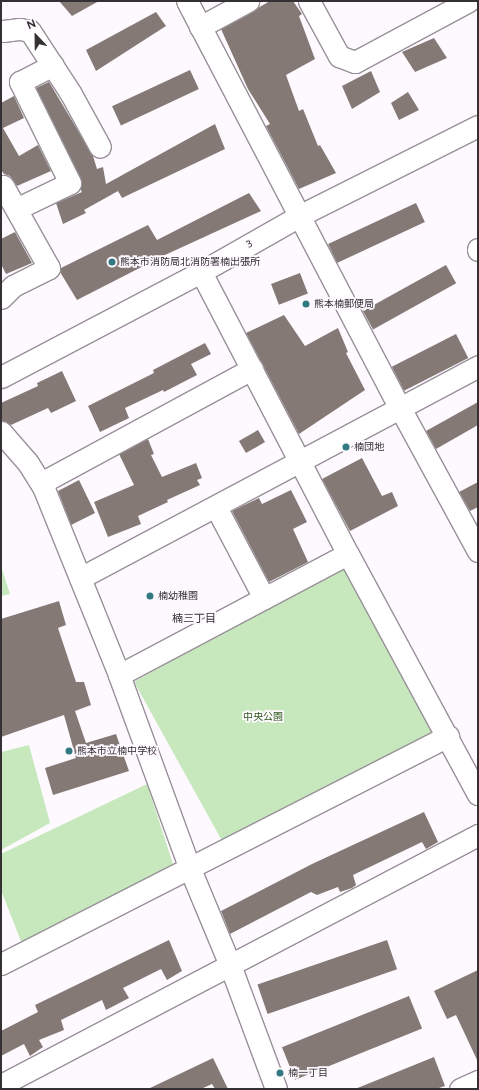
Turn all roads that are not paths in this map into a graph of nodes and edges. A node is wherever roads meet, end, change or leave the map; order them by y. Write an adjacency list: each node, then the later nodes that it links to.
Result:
1 (187, 1): 5 (street)
2 (248, 1): 5 (street)
3 (309, 1): 4 (street)
4 (469, 1)
5 (200, 27): 12 (street)
6 (2, 31): 7 (street)
7 (53, 65): 9 (street); 11 (street)
8 (478, 126): 12 (street, 3)
9 (100, 147)
10 (1, 187): 11 (street)
11 (16, 209): 14 (street)
12 (299, 216): 13 (street, 3); 18 (street)
13 (201, 272): 16 (street); 17 (street, 3)
14 (5, 288)
15 (478, 366): 18 (street)
16 (252, 369): 20 (street); 21 (street)
17 (1, 377)
18 (400, 408): 20 (street); 23 (street)
19 (1, 432): 21 (street)
20 (300, 462): 22 (street); 24 (street)
21 (41, 483): 25 (street)
22 (216, 507): 25 (street); 26 (street)
23 (478, 551)
24 (348, 554): 26 (street); 28 (street)
25 (80, 578): 27 (street)
26 (264, 598): 27 (street)
27 (119, 675): 31 (street)
28 (448, 736): 29 (street); 31 (street)
29 (478, 794)
30 (478, 835): 33 (street)
31 (190, 869): 32 (street); 33 (street)
32 (1, 964)
33 (230, 965): 35 (street); 36 (street)
34 (478, 1081): 37 (street)
35 (1, 1085)
36 (276, 1089)
37 (460, 1089)

